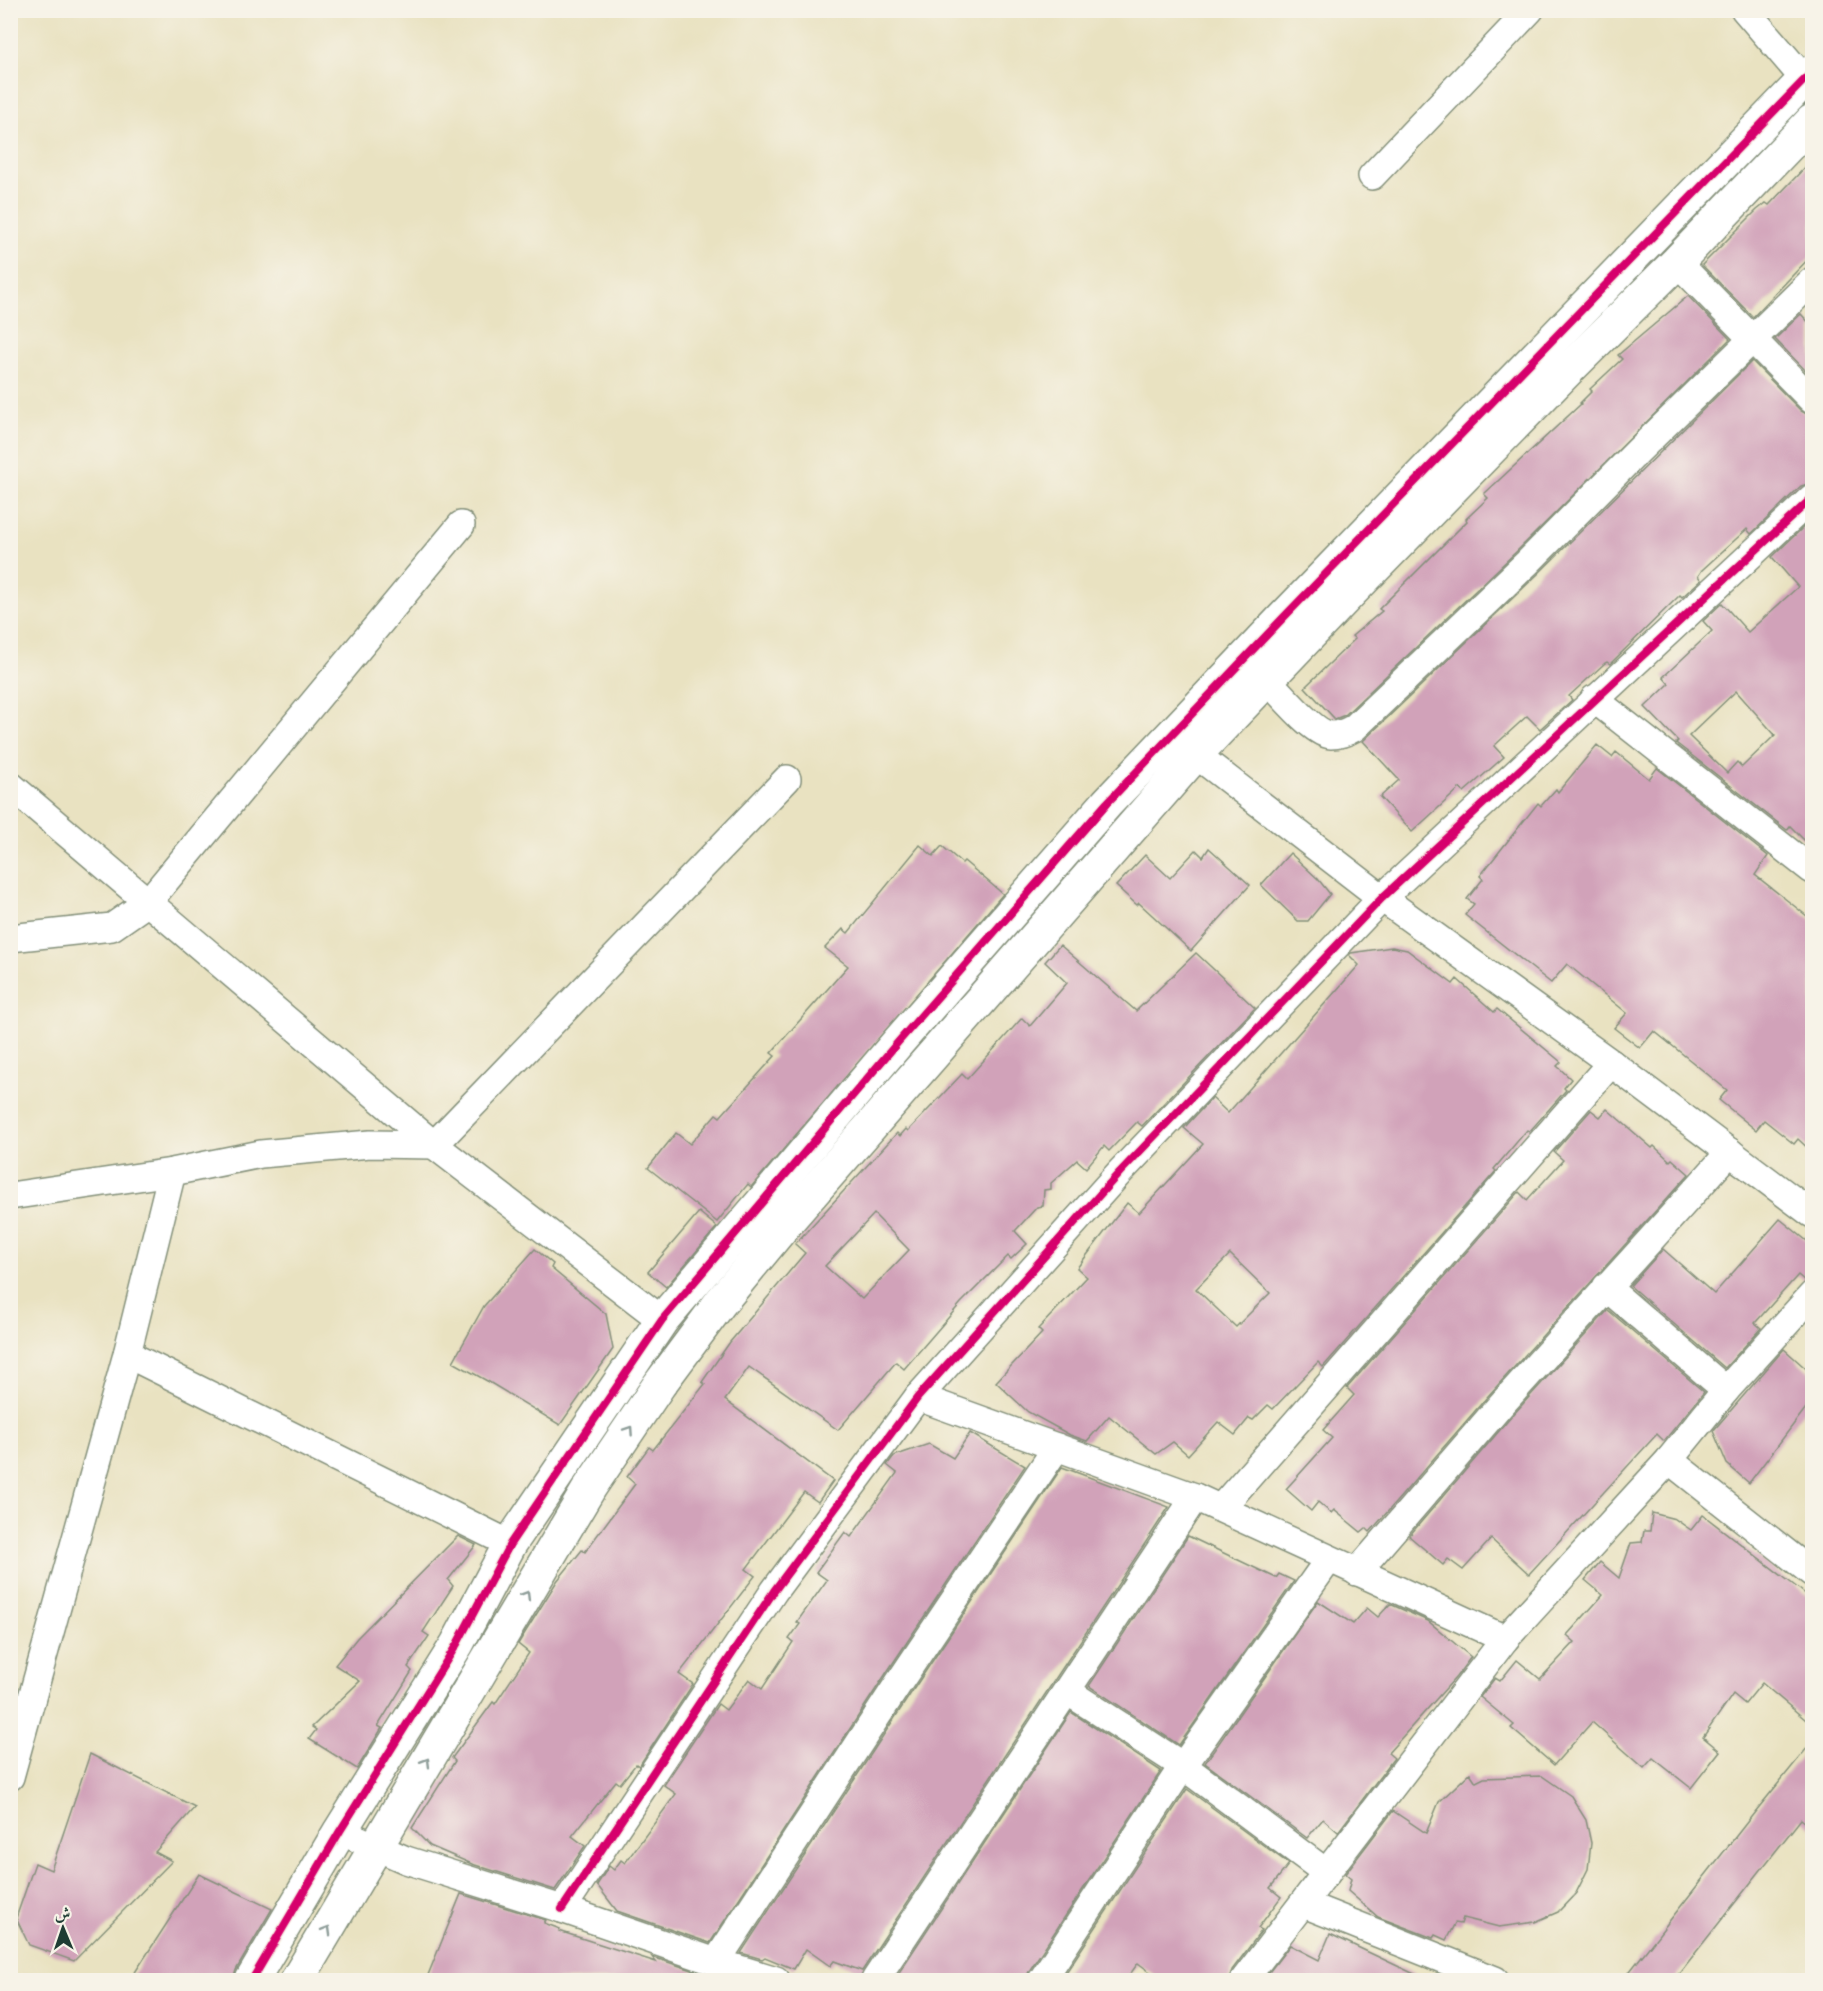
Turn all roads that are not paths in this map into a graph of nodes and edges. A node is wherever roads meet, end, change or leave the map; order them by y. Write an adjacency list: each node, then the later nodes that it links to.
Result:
1 (1530, 10): 5 (street)
2 (1745, 10): 3 (street)
3 (1809, 76): 14 (street)
4 (1812, 121): 6 (street)
5 (1372, 176)
6 (1677, 262): 8 (street); 12 (street)
7 (1812, 281): 8 (street)
8 (1752, 341): 9 (street); 12 (street)
9 (1812, 400)
10 (1812, 498): 13 (street)
11 (461, 525): 19 (street)
12 (1267, 680): 14 (street)
13 (1594, 699): 17 (street); 18 (street)
14 (1183, 744): 18 (street); 29 (street); 47 (street, one-way to 14)
15 (787, 778): 22 (street)
16 (10, 785): 19 (street)
17 (1807, 858)
18 (1382, 898): 21 (street); 32 (street)
19 (148, 902): 20 (street); 22 (street)
20 (10, 938)
21 (1611, 1063): 23 (street); 36 (street)
22 (434, 1145): 24 (street); 29 (street)
23 (1730, 1152): 26 (street); 27 (street)
24 (172, 1172): 25 (street); 30 (street)
25 (10, 1196)
26 (1812, 1214)
27 (1606, 1287): 31 (street); 39 (street)
28 (1812, 1295): 31 (street)
29 (662, 1320): 37 (street)
30 (127, 1354): 37 (street); 43 (street)
31 (1726, 1390): 34 (street)
32 (918, 1397): 33 (street); 50 (street)
33 (1058, 1447): 35 (street); 51 (street)
34 (1669, 1460): 40 (street); 41 (street)
35 (1195, 1497): 36 (street); 42 (street)
36 (1221, 1508): 38 (street)
37 (510, 1544): 46 (street)
38 (1329, 1559): 39 (street); 44 (street)
39 (1357, 1572): 41 (street)
40 (1812, 1572)
41 (1505, 1639): 48 (street)
42 (1067, 1690): 44 (street); 55 (street)
43 (18, 1720): 45 (street)
44 (1183, 1766): 48 (street); 56 (street)
45 (10, 1778)
46 (340, 1831): 47 (street); 52 (street)
47 (376, 1846): 50 (street); 53 (street, one-way to 47)
48 (1327, 1873): 49 (street)
49 (1304, 1904): 57 (street); 58 (street)
50 (562, 1909): 51 (street)
51 (716, 1962): 54 (street)
52 (252, 1980)
53 (297, 1980)
54 (776, 1980)
55 (875, 1980)
56 (1042, 1980)
57 (1244, 1980)
58 (1495, 1980)

